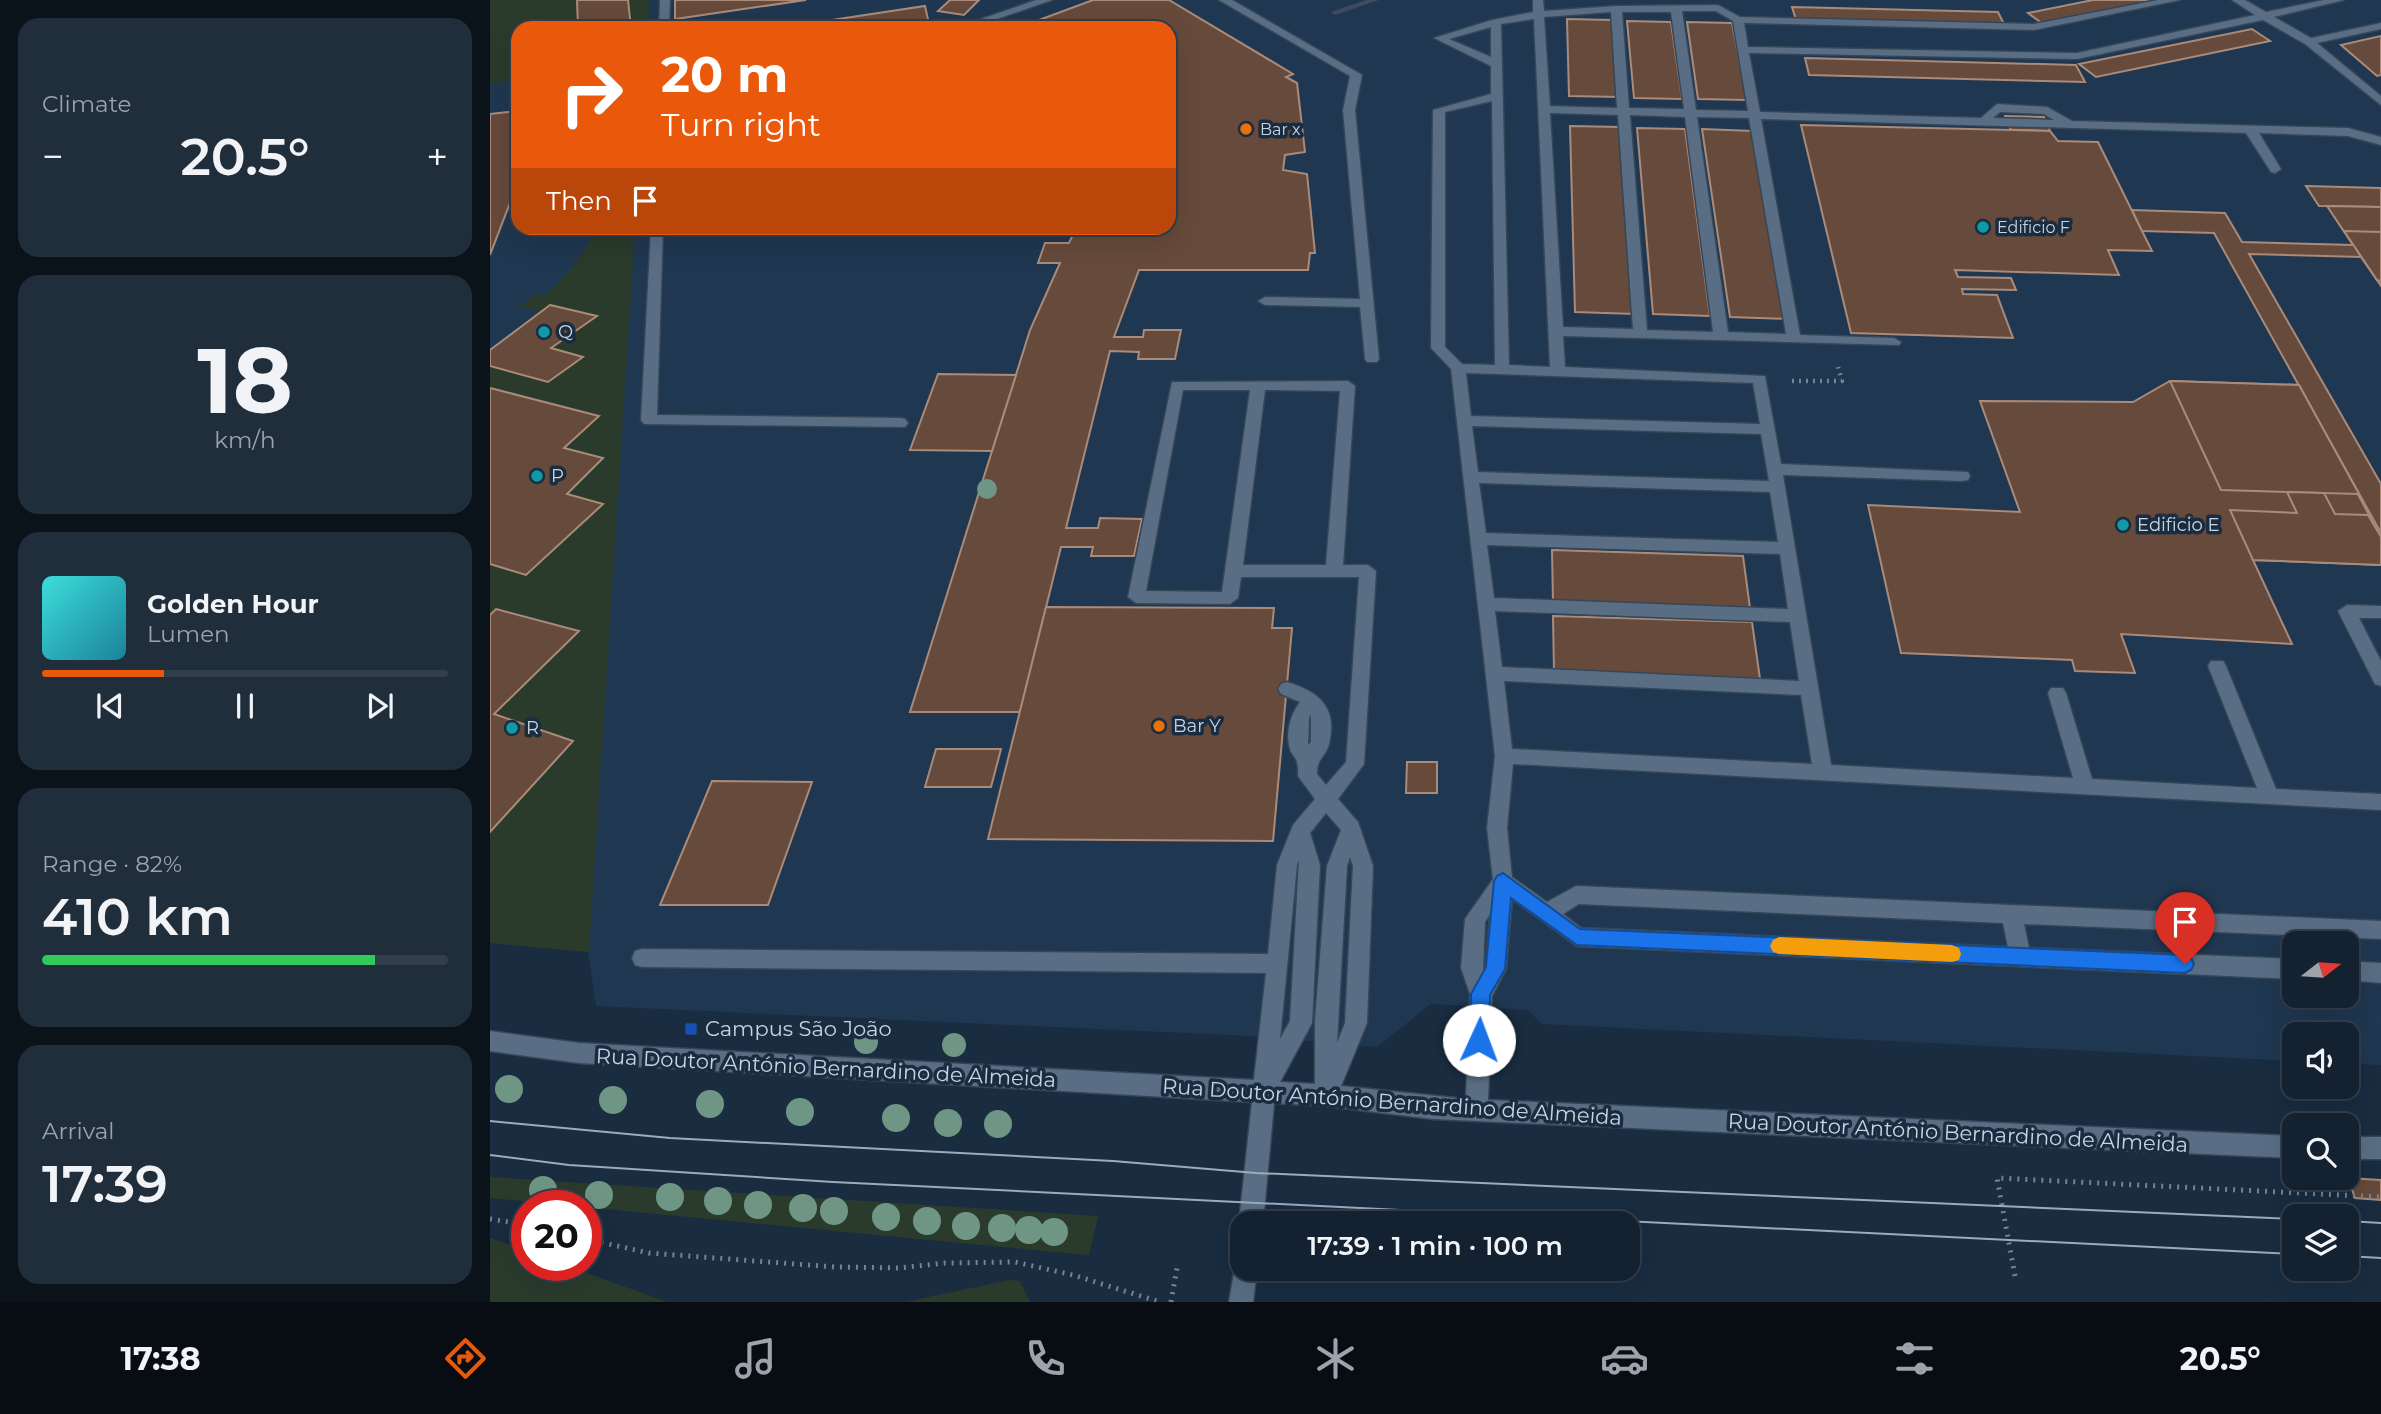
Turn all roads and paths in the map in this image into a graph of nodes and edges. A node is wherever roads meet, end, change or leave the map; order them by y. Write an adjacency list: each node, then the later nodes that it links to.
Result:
1 (665, 0): 12 (street)
2 (1047, 0): 13 (street)
3 (1224, 0): 32 (street)
4 (2175, 0): 16 (street)
5 (2237, 0): 10 (street)
6 (2339, 0): 10 (street)
7 (1538, 6): 9 (street); 14 (street); 23 (street)
8 (1676, 8): 9 (street); 11 (street); 25 (street)
9 (1616, 9): 24 (street)
10 (2264, 16): 17 (street); 19 (street)
11 (1738, 20): 16 (street); 18 (street)
12 (664, 21)
13 (982, 21)
14 (1496, 22): 20 (street); 20 (street)
15 (2381, 26): 17 (street)
16 (1796, 31): 19 (street)
17 (2309, 42): 22 (street)
18 (1743, 50): 19 (street); 26 (street)
19 (1806, 51)
20 (1497, 64): 21 (street)
21 (1498, 96): 39 (street); 40 (street)
22 (2381, 102)
23 (1544, 109): 24 (street); 33 (street)
24 (1623, 111): 25 (street); 34 (street)
25 (1690, 113): 26 (street); 35 (street)
26 (1754, 114): 27 (street); 36 (street)
27 (2250, 129): 28 (street); 29 (street)
28 (2381, 141)
29 (2275, 169)
30 (657, 235): 46 (street)
31 (1265, 301): 32 (street)
32 (1367, 303): 38 (street)
33 (1556, 331): 34 (street); 41 (street)
34 (1640, 334): 35 (street)
35 (1721, 336): 36 (street)
36 (1794, 338): 37 (street)
37 (1894, 342)
38 (1372, 359)
39 (1458, 368): 40 (street); 45 (street)
40 (1502, 370): 41 (street)
41 (1558, 372): 47 (street)
42 (1841, 375): 44 (path)
43 (1258, 385): 54 (street); 54 (street); 55 (street)
44 (1791, 394)
45 (1464, 421): 47 (street); 50 (street)
46 (900, 423)
47 (1768, 429): 48 (street)
48 (1774, 469): 49 (street); 51 (street)
49 (1962, 476)
50 (1471, 477): 51 (street); 52 (street)
51 (1777, 487): 53 (street)
52 (1478, 539): 53 (street); 56 (street)
53 (1787, 548): 58 (street)
54 (1233, 571): 55 (street)
55 (1334, 572): 69 (street)
56 (1486, 604): 58 (street); 60 (street)
57 (2381, 612): 61 (street)
58 (1798, 616): 62 (street)
59 (2217, 666): 68 (street)
60 (1494, 674): 62 (street); 65 (street)
61 (2381, 679)
62 (1810, 688): 66 (street)
63 (1287, 689): 69 (street)
64 (2057, 693): 67 (street)
65 (1504, 757): 66 (street); 73 (street)
66 (1823, 773): 67 (street)
67 (2085, 786): 68 (street)
68 (2270, 796): 70 (street)
69 (1329, 799): 71 (street); 72 (street)
70 (2381, 802)
71 (1352, 828): 85 (street); 85 (street)
72 (1300, 831): 79 (street); 84 (street)
73 (1503, 881): 74 (street); 86 (street)
74 (1548, 914): 75 (street); 77 (street)
75 (2012, 914): 76 (street); 77 (street)
76 (2381, 930)
77 (2020, 957): 80 (street)
78 (642, 958): 79 (street)
79 (1278, 964): 84 (street)
80 (2282, 968)
81 (2359, 972): 82 (street)
82 (2381, 973)
83 (490, 1041): 84 (street, Rua Doutor António Bernardino de Almeida)
84 (1262, 1093): 85 (street, Rua Doutor António Bernardino de Almeida); 91 (street)
85 (1326, 1095): 86 (street, Rua Doutor António Bernardino de Almeida)
86 (1477, 1110): 87 (street, Rua Doutor António Bernardino de Almeida)
87 (2282, 1146)
88 (2359, 1148): 89 (street)
89 (2381, 1148)
90 (2381, 1197): 96 (path)
91 (1252, 1211)
92 (490, 1219): 93 (path)
93 (511, 1222)
94 (602, 1242): 98 (path)
95 (1177, 1268): 99 (path)
96 (2015, 1276)
97 (1244, 1281): 100 (street)
98 (1160, 1302)
99 (1171, 1302)
100 (1241, 1302)

